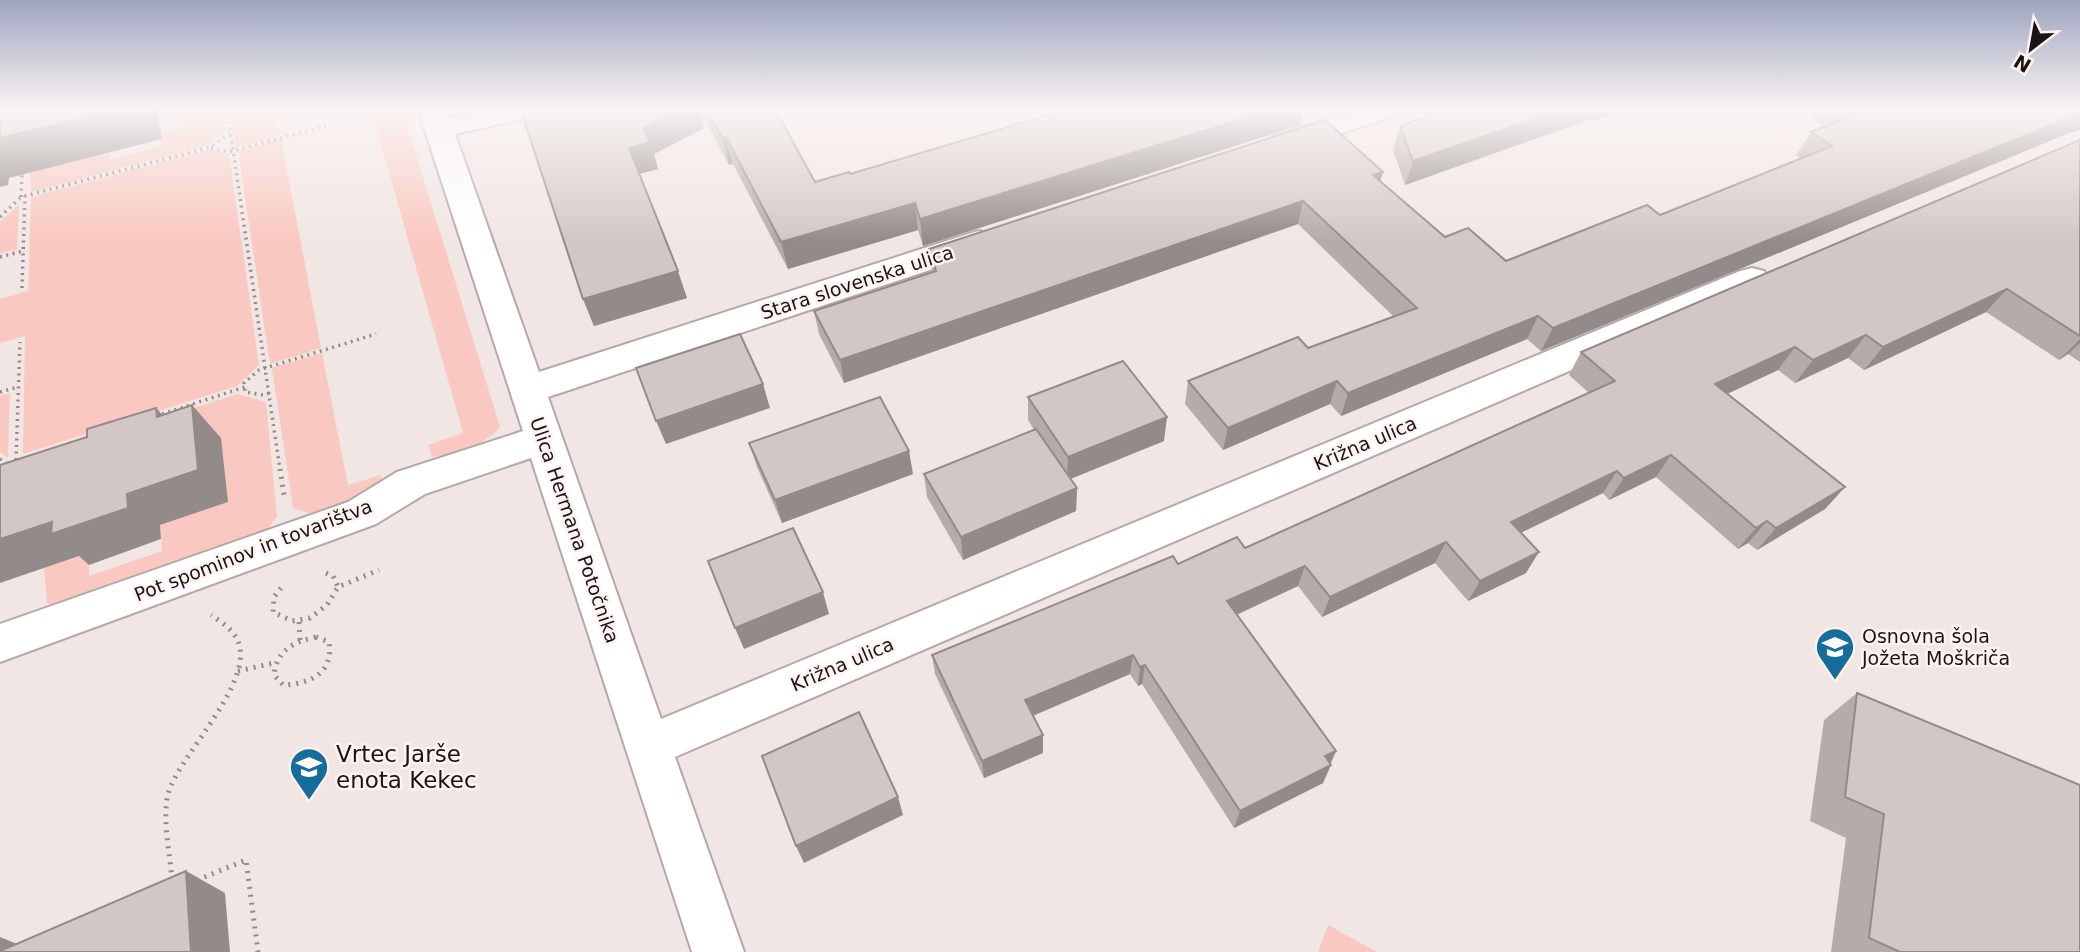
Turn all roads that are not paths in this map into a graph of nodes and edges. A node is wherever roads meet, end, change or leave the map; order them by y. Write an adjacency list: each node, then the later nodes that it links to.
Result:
1 (447, 153): 4 (street, Ulica Hermana Potočnika)
2 (1005, 233): 4 (street, Stara slovenska ulica)
3 (1785, 266): 7 (street, Križna ulica)
4 (527, 390): 5 (street, Ulica Hermana Potočnika)
5 (544, 439): 6 (street, Pot spominov in tovarištva); 7 (street, Ulica Hermana Potočnika)
6 (0, 643)
7 (649, 746): 8 (street, Ulica Hermana Potočnika)
8 (718, 952)

